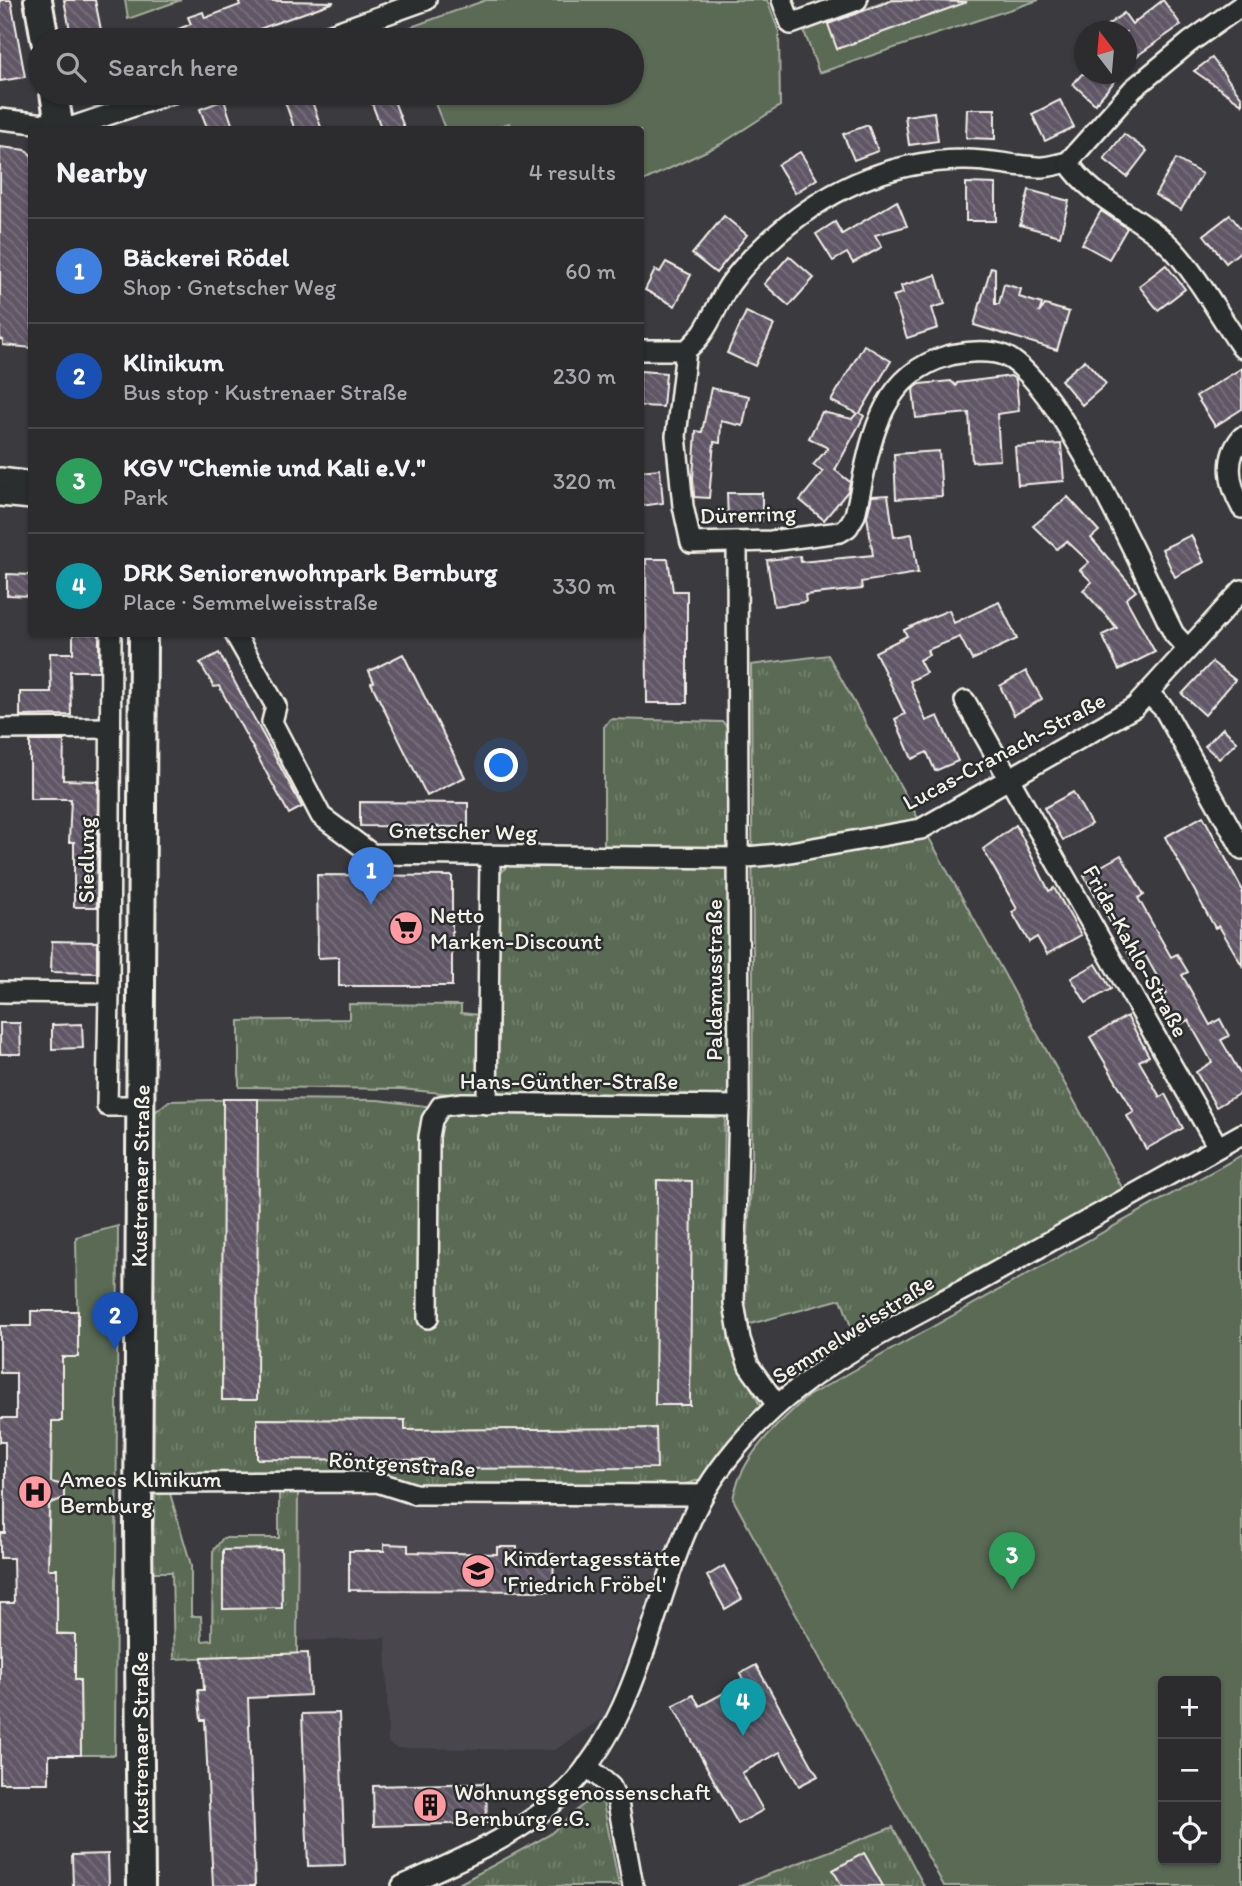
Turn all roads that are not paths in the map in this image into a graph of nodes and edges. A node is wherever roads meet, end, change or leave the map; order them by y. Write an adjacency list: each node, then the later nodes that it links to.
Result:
1 (37, 0): 6 (street)
2 (426, 0): 7 (street)
3 (782, 0): 4 (street)
4 (857, 0)
5 (1242, 5): 14 (street)
6 (43, 28)
7 (348, 28)
8 (56, 105): 12 (street)
9 (140, 105): 13 (street)
10 (0, 119): 11 (street)
11 (52, 126)
12 (59, 126)
13 (77, 126)
14 (1068, 162): 15 (street); 17 (street)
15 (1242, 348)
16 (644, 350): 17 (street)
17 (686, 350): 24 (street, Dürerring)
18 (1242, 437): 23 (street)
19 (0, 478): 20 (street)
20 (28, 482)
21 (0, 496): 22 (street)
22 (28, 499)
23 (1242, 508)
24 (737, 543): 29 (street, Dürerring); 37 (street, Paldamusstraße)
25 (1242, 590): 29 (street, Lucas-Cranach-Straße)
26 (111, 637): 32 (street, Siedlung)
27 (143, 637): 41 (street, Kustrenaer Straße)
28 (237, 637): 36 (street, Gnetscher Weg)
29 (1187, 648): 30 (street, Lucas-Cranach-Straße)
30 (1149, 694): 34 (street, Lucas-Cranach-Straße); 35 (street)
31 (965, 701): 34 (street, Frida-Kahlo-Straße)
32 (111, 728): 33 (street); 39 (street, Siedlung)
33 (0, 729)
34 (1010, 779): 37 (street, Lucas-Cranach-Straße); 44 (street, Frida-Kahlo-Straße)
35 (1242, 849)
36 (490, 856): 37 (street, Gnetscher Weg); 40 (street)
37 (737, 858): 42 (street, Paldamusstraße)
38 (0, 992): 39 (street)
39 (109, 993): 41 (street, Siedlung)
40 (487, 1104): 42 (street, Hans-Günther-Straße); 45 (street, Hans-Günther-Straße)
41 (141, 1106): 47 (street, Kustrenaer Straße)
42 (739, 1106): 46 (street, Paldamusstraße)
43 (1242, 1134): 44 (street, Semmelweisstraße)
44 (1218, 1147): 46 (street, Semmelweisstraße)
45 (428, 1318)
46 (777, 1405): 48 (street, Semmelweisstraße)
47 (138, 1483): 48 (street, Röntgenstraße); 50 (street, Kustrenaer Straße)
48 (704, 1495): 49 (street, Semmelweisstraße)
49 (587, 1766): 51 (street, Semmelweisstraße); 52 (street)
50 (141, 1886)
51 (402, 1886)
52 (633, 1886)

